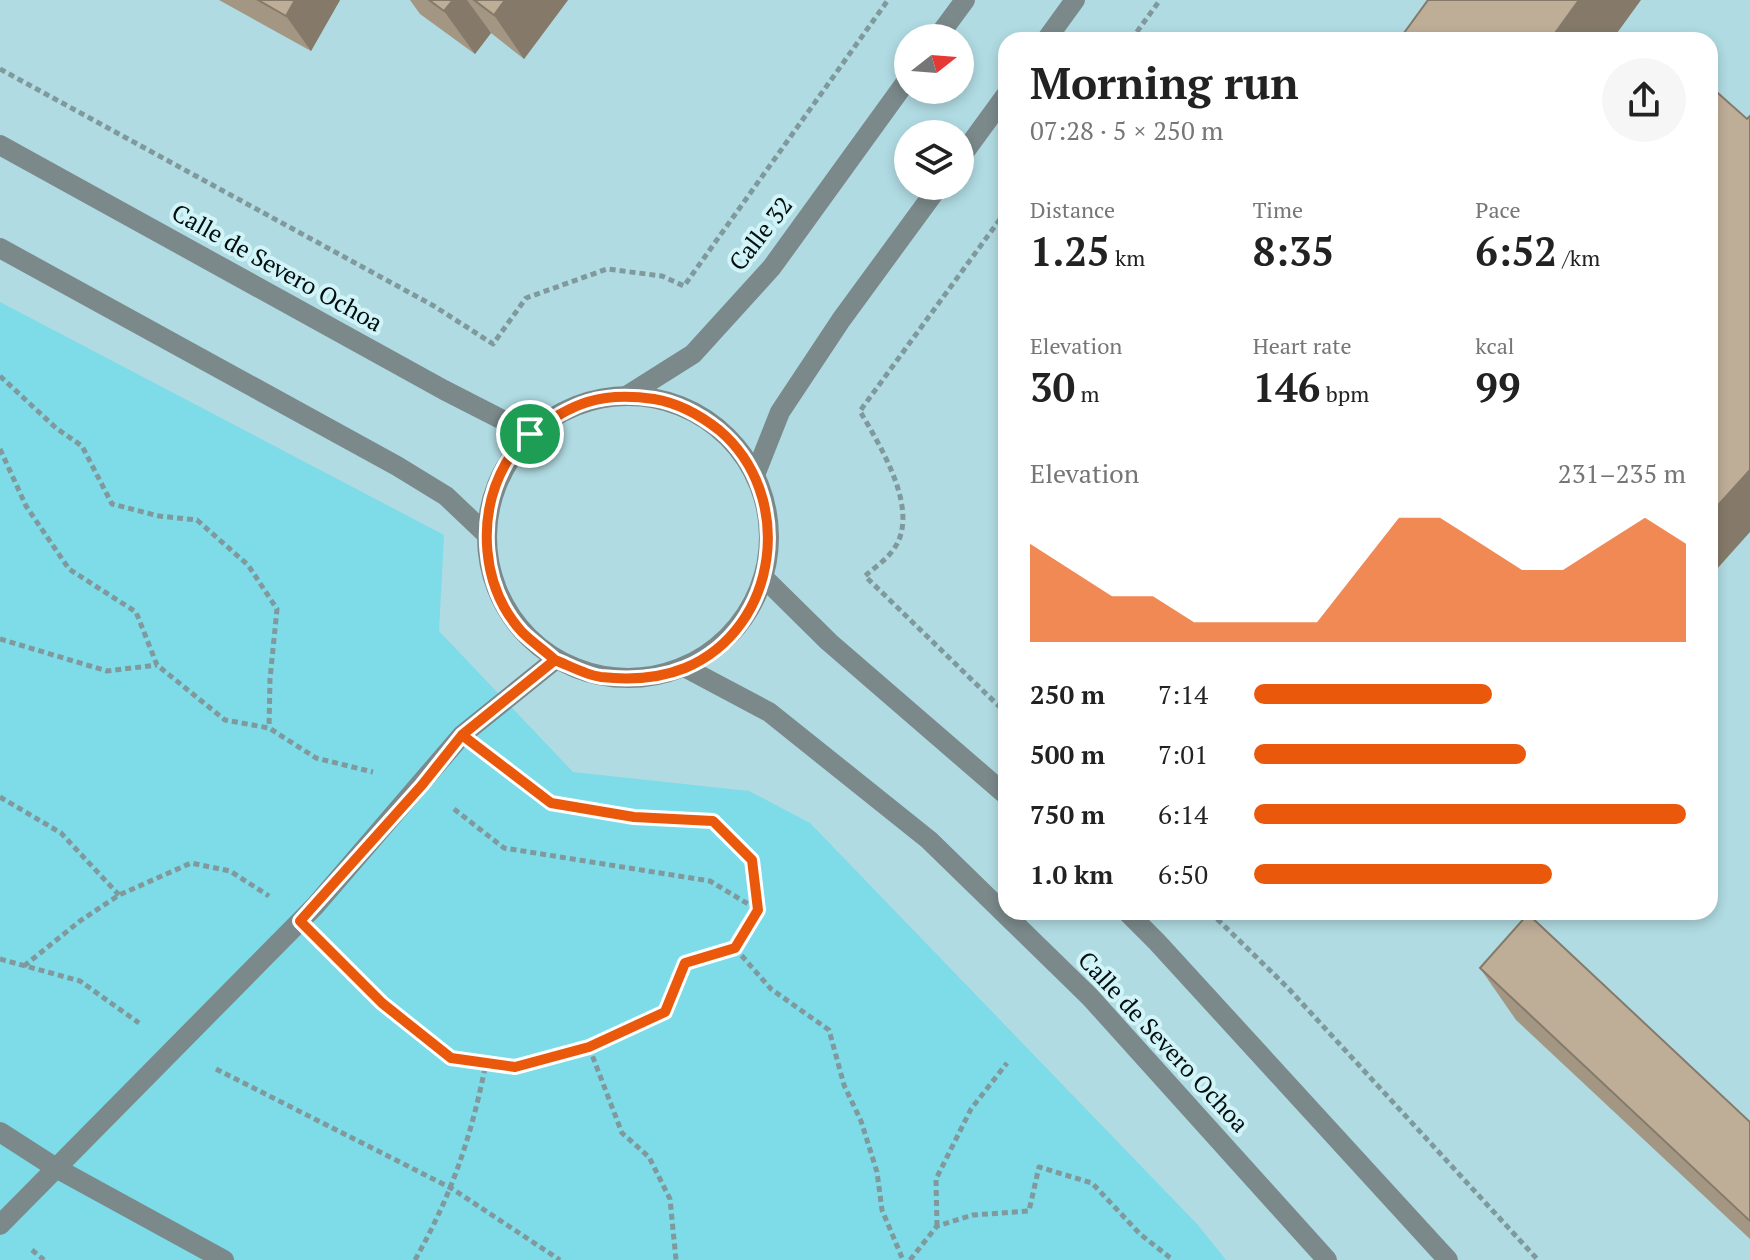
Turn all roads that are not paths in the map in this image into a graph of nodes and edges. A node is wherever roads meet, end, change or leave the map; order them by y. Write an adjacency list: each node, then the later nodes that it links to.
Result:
1 (965, 0): 3 (street)
2 (1075, 0): 4 (street)
3 (947, 24)
4 (1052, 32)
5 (894, 98): 11 (street, Calle 32)
6 (998, 106): 7 (street)
7 (974, 139)
8 (0, 145): 12 (street, Calle de Severo Ochoa)
9 (929, 200): 13 (street)
10 (0, 248): 14 (street)
11 (628, 395): 12 (street); 13 (street)
12 (530, 434): 14 (street)
13 (755, 475): 15 (street)
14 (486, 534): 16 (street)
15 (764, 578): 17 (street); 18 (street)
16 (555, 660): 17 (street); 23 (street)
17 (686, 668): 19 (street, Calle de Severo Ochoa)
18 (998, 788)
19 (998, 907)
20 (1011, 920): 26 (street, Calle de Severo Ochoa)
21 (1135, 920): 27 (street)
22 (0, 1132): 23 (street)
23 (56, 1168): 24 (street); 25 (street)
24 (0, 1225)
25 (224, 1260)
26 (1327, 1260)
27 (1448, 1260)

